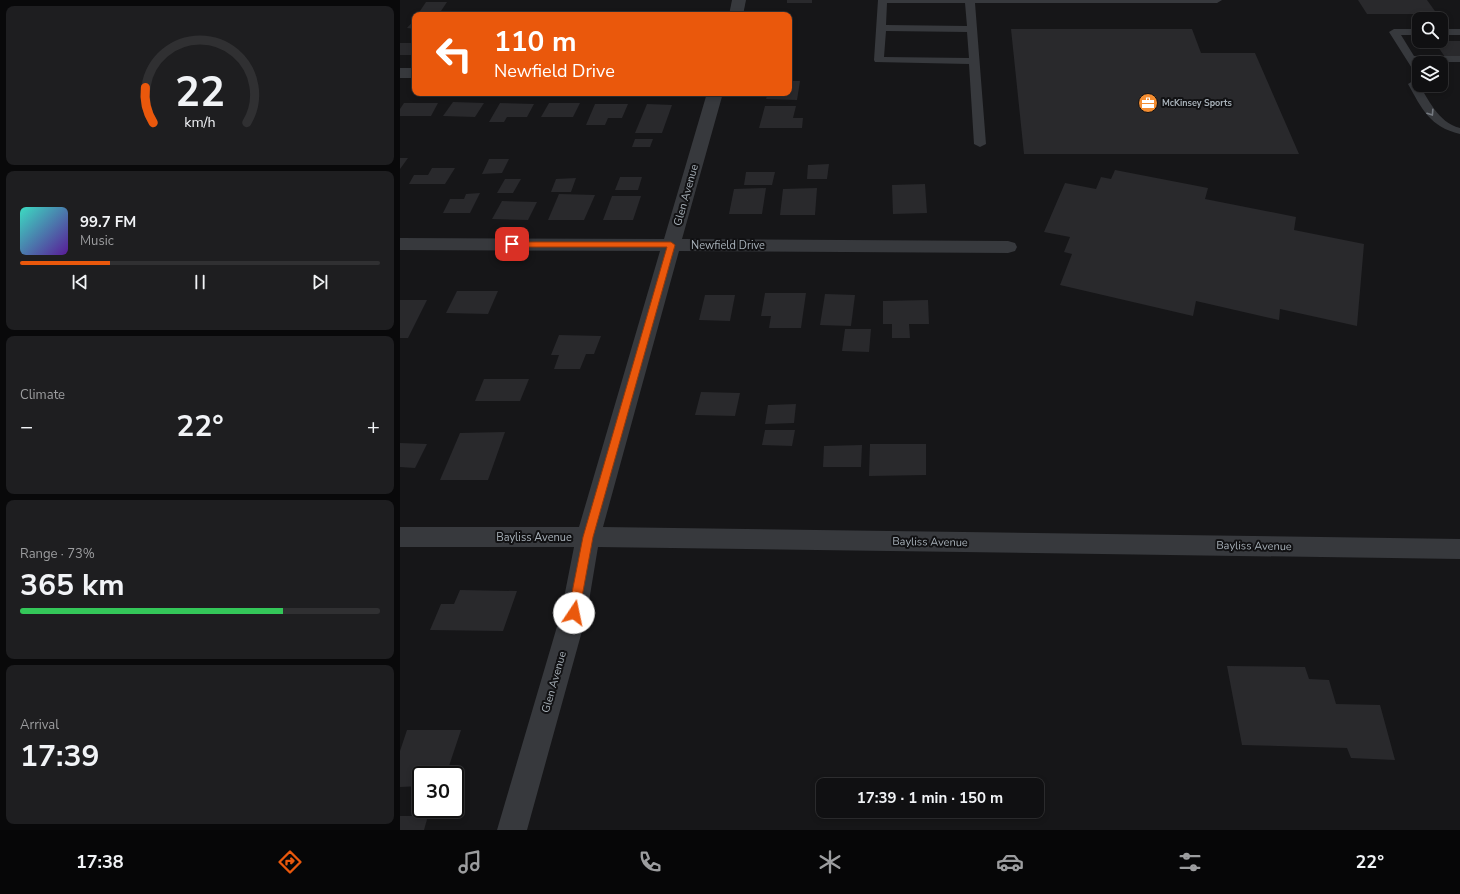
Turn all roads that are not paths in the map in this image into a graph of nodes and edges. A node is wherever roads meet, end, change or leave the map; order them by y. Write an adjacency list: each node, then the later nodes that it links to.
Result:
1 (739, 0): 6 (street)
2 (903, 0): 5 (lane); 7 (lane)
3 (1110, 0): 4 (lane); 5 (lane)
4 (1217, 0)
5 (970, 1): 8 (lane)
6 (737, 12)
7 (881, 28): 8 (lane); 14 (lane)
8 (972, 29): 14 (lane)
9 (1412, 32): 12 (lane)
10 (1448, 32): 11 (lane)
11 (1460, 32)
12 (1411, 59): 13 (lane)
13 (1460, 59)
14 (974, 61): 20 (lane)
15 (400, 73): 16 (street)
16 (412, 73)
17 (1418, 92): 19 (lane, one-way to 19)
18 (714, 96): 22 (street, Glen Avenue)
19 (1460, 131)
20 (980, 144)
21 (400, 244): 22 (street, Newfield Drive)
22 (671, 245): 23 (street, Newfield Drive); 25 (street, Glen Avenue)
23 (1008, 247)
24 (400, 537): 25 (street, Bayliss Avenue)
25 (588, 537): 26 (street, Bayliss Avenue); 27 (street, Glen Avenue)
26 (1460, 549)
27 (512, 830)

